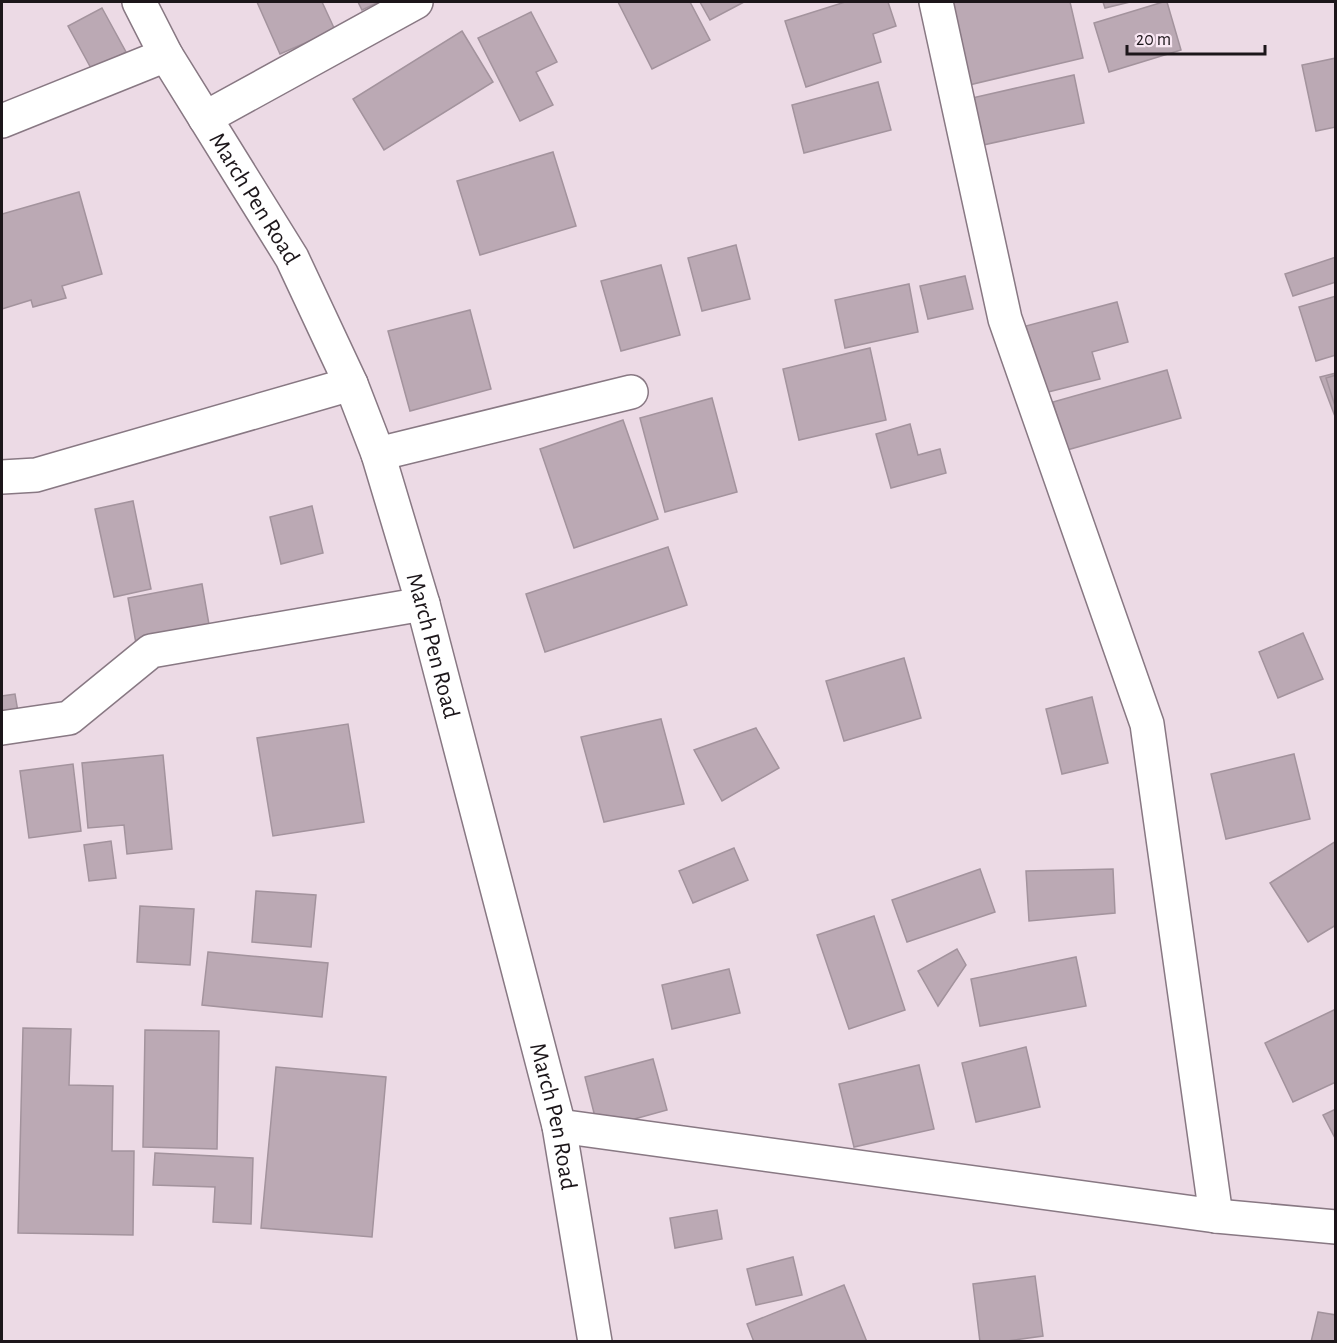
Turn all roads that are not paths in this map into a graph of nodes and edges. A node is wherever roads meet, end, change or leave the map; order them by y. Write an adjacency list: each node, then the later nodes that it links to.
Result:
1 (139, 2): 4 (street, March Pen Road)
2 (416, 2): 5 (street)
3 (936, 2): 14 (street)
4 (166, 55): 5 (street, March Pen Road); 6 (street)
5 (206, 117): 7 (street, March Pen Road)
6 (2, 121)
7 (351, 384): 9 (street, March Pen Road); 10 (street)
8 (631, 392): 9 (street)
9 (378, 454): 11 (street, March Pen Road)
10 (2, 477)
11 (423, 604): 12 (street); 13 (street, March Pen Road)
12 (2, 728)
13 (559, 1126): 14 (street); 16 (street, March Pen Road)
14 (1216, 1216): 15 (street)
15 (1335, 1227)
16 (595, 1341)

